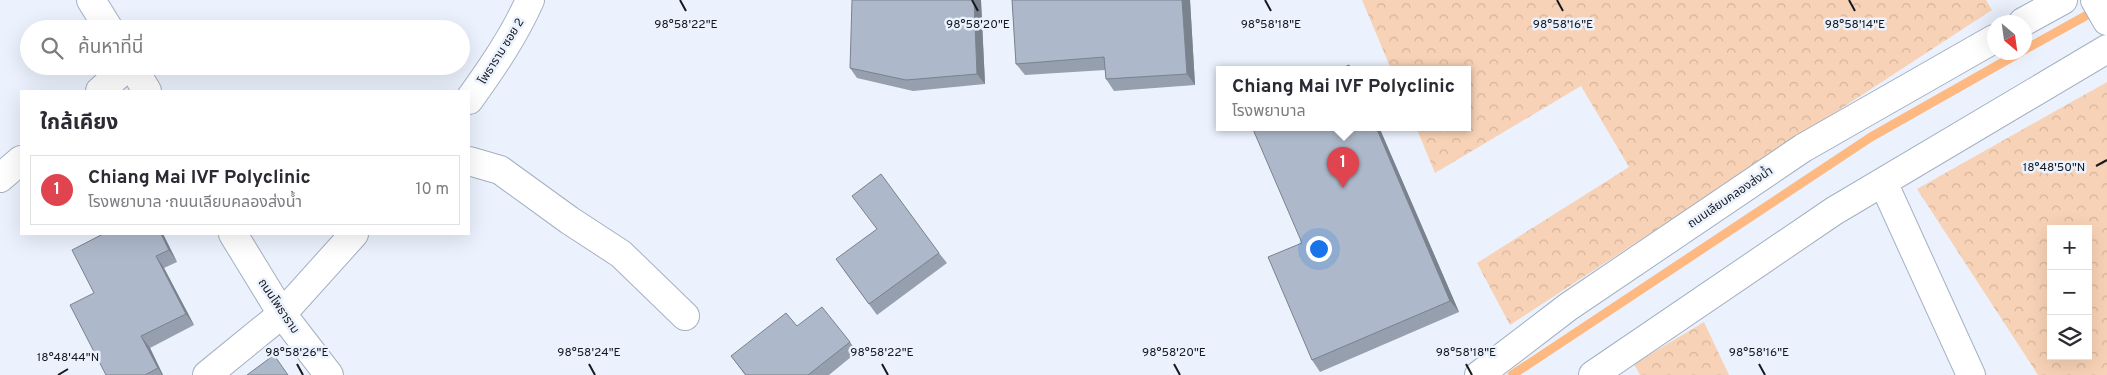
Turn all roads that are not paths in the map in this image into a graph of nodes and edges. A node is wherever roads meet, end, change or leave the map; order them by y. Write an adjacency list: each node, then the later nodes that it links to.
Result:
1 (91, 0): 6 (street)
2 (530, 0): 14 (street, โพธาราม ซอย 2)
3 (2063, 0): 5 (street)
4 (2095, 0): 7 (street)
5 (2032, 17)
6 (103, 20)
7 (2107, 21)
8 (1987, 43): 25 (street, ถนนเลียบคลองส่งน้ำ)
9 (2107, 48): 18 (street)
10 (118, 75): 12 (street)
11 (137, 75): 13 (street)
12 (101, 90)
13 (146, 90)
14 (470, 99)
15 (20, 161): 17 (street)
16 (470, 161): 22 (street)
17 (0, 178)
18 (1883, 182): 26 (street); 27 (street)
19 (234, 235): 21 (street, ถนนโพธาราม)
20 (353, 235): 21 (street)
21 (282, 314): 23 (street); 24 (street, ถนนโพธาราม)
22 (686, 316)
23 (207, 375)
24 (329, 375)
25 (1479, 375)
26 (1594, 375)
27 (1971, 375)

